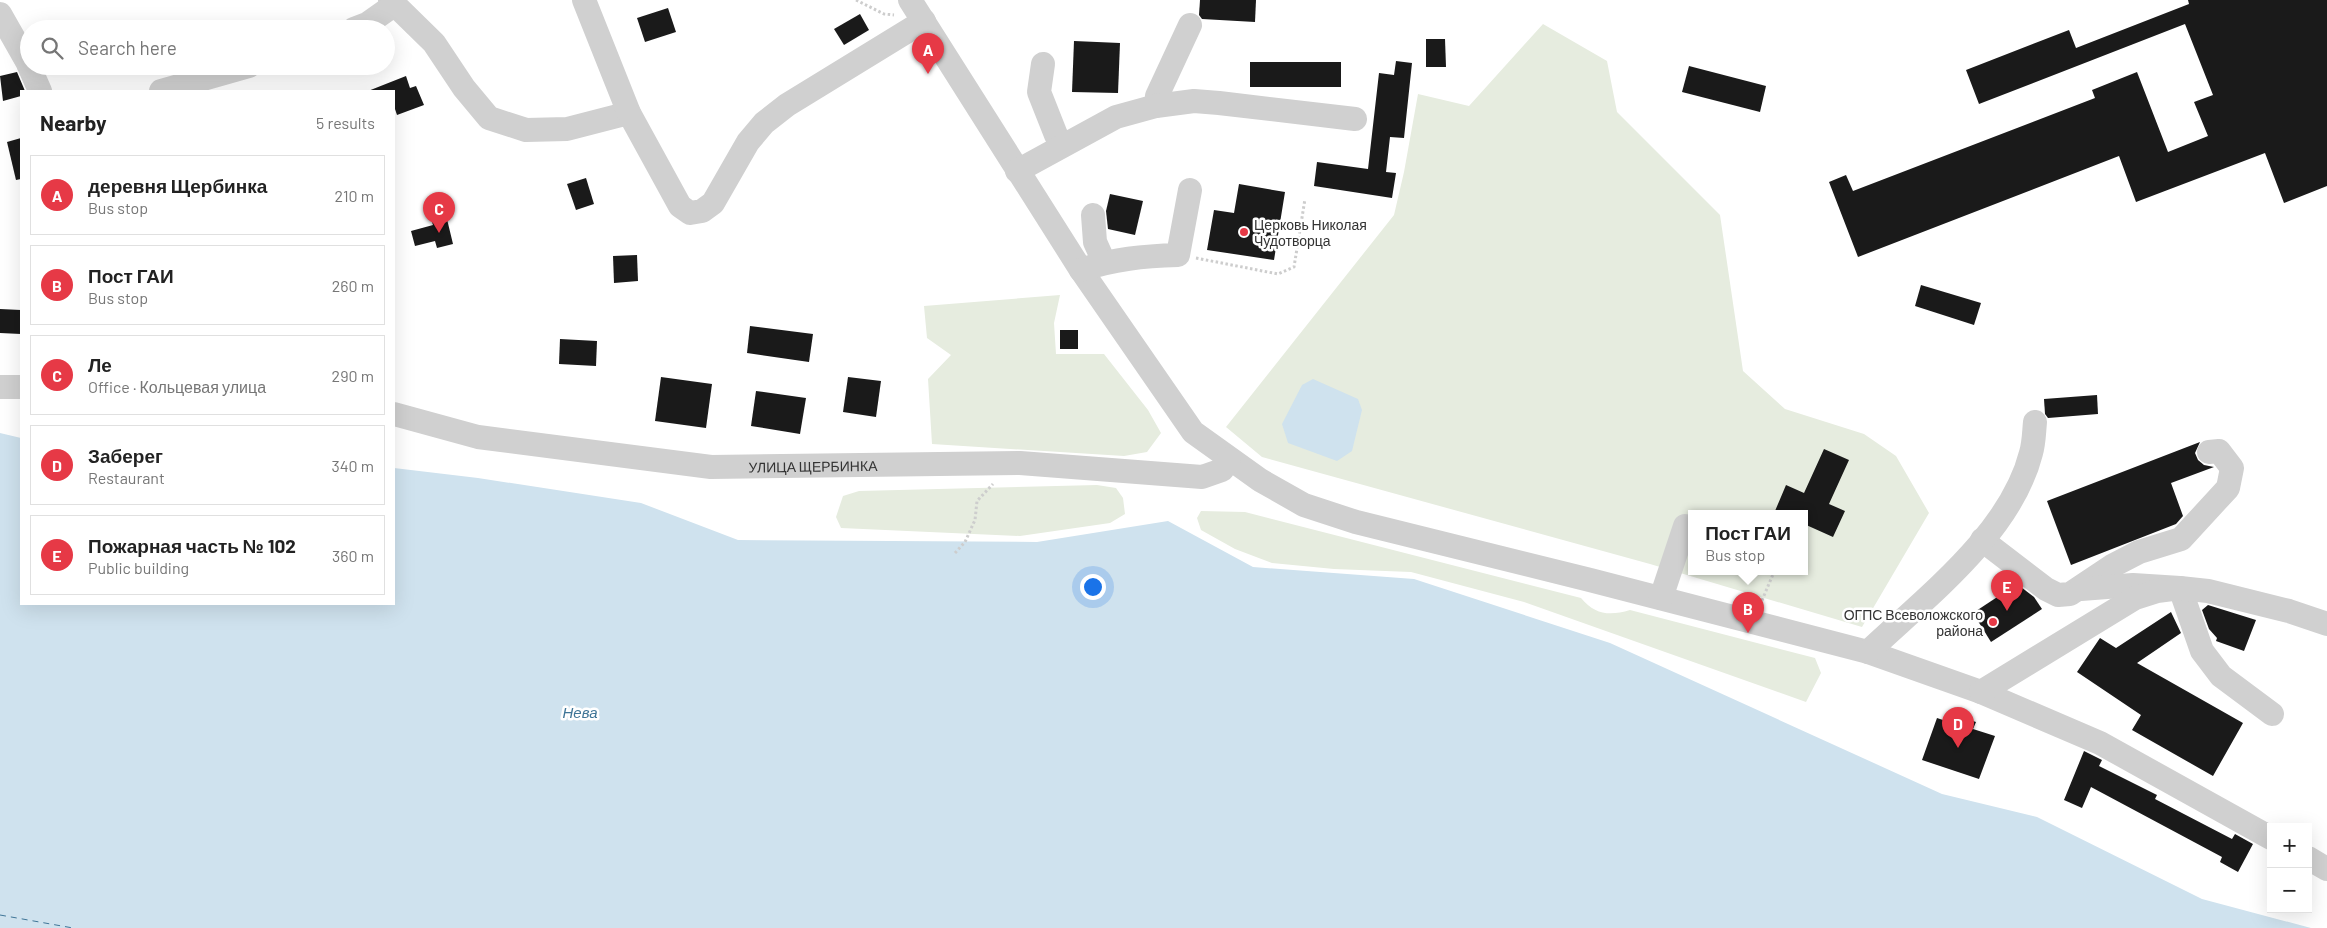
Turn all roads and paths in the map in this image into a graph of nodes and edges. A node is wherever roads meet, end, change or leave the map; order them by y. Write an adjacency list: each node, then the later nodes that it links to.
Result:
1 (584, 0): 15 (street)
2 (856, 0): 4 (path)
3 (392, 2): 6 (street); 15 (street)
4 (918, 13): 15 (street); 18 (street)
5 (0, 14): 8 (street)
6 (372, 20)
7 (1190, 25): 14 (street)
8 (20, 50)
9 (1042, 64): 17 (street)
10 (33, 75): 12 (street)
11 (217, 75): 13 (street)
12 (40, 90)
13 (165, 90)
14 (1156, 106): 16 (street); 17 (street)
15 (629, 113)
16 (1355, 119)
17 (1063, 144): 18 (street)
18 (1017, 171): 24 (street)
19 (1190, 190): 22 (street)
20 (1305, 200): 22 (path)
21 (1093, 215): 23 (street)
22 (1178, 255): 23 (street)
23 (1104, 262): 24 (street)
24 (1081, 270): 30 (street)
25 (0, 387): 26 (street)
26 (20, 387)
27 (395, 414): 31 (street, УЛИЦА ЩЕРБИНКА)
28 (2035, 422): 33 (street)
29 (2209, 452): 36 (street)
30 (1229, 459): 31 (street, УЛИЦА ЩЕРБИНКА); 38 (street)
31 (1008, 463): 34 (path)
32 (1685, 526): 38 (street)
33 (1982, 540): 36 (street); 42 (street)
34 (955, 553)
35 (1773, 575): 40 (path)
36 (2087, 588): 37 (street); 39 (street)
37 (2180, 588): 39 (street); 41 (street); 44 (street)
38 (1661, 598): 40 (street)
39 (2112, 614): 43 (street)
40 (1754, 622): 42 (street)
41 (2327, 624)
42 (1868, 652): 43 (street)
43 (1981, 692): 45 (street)
44 (2272, 714)
45 (2267, 836)
46 (2312, 860): 47 (street)
47 (2327, 869)

